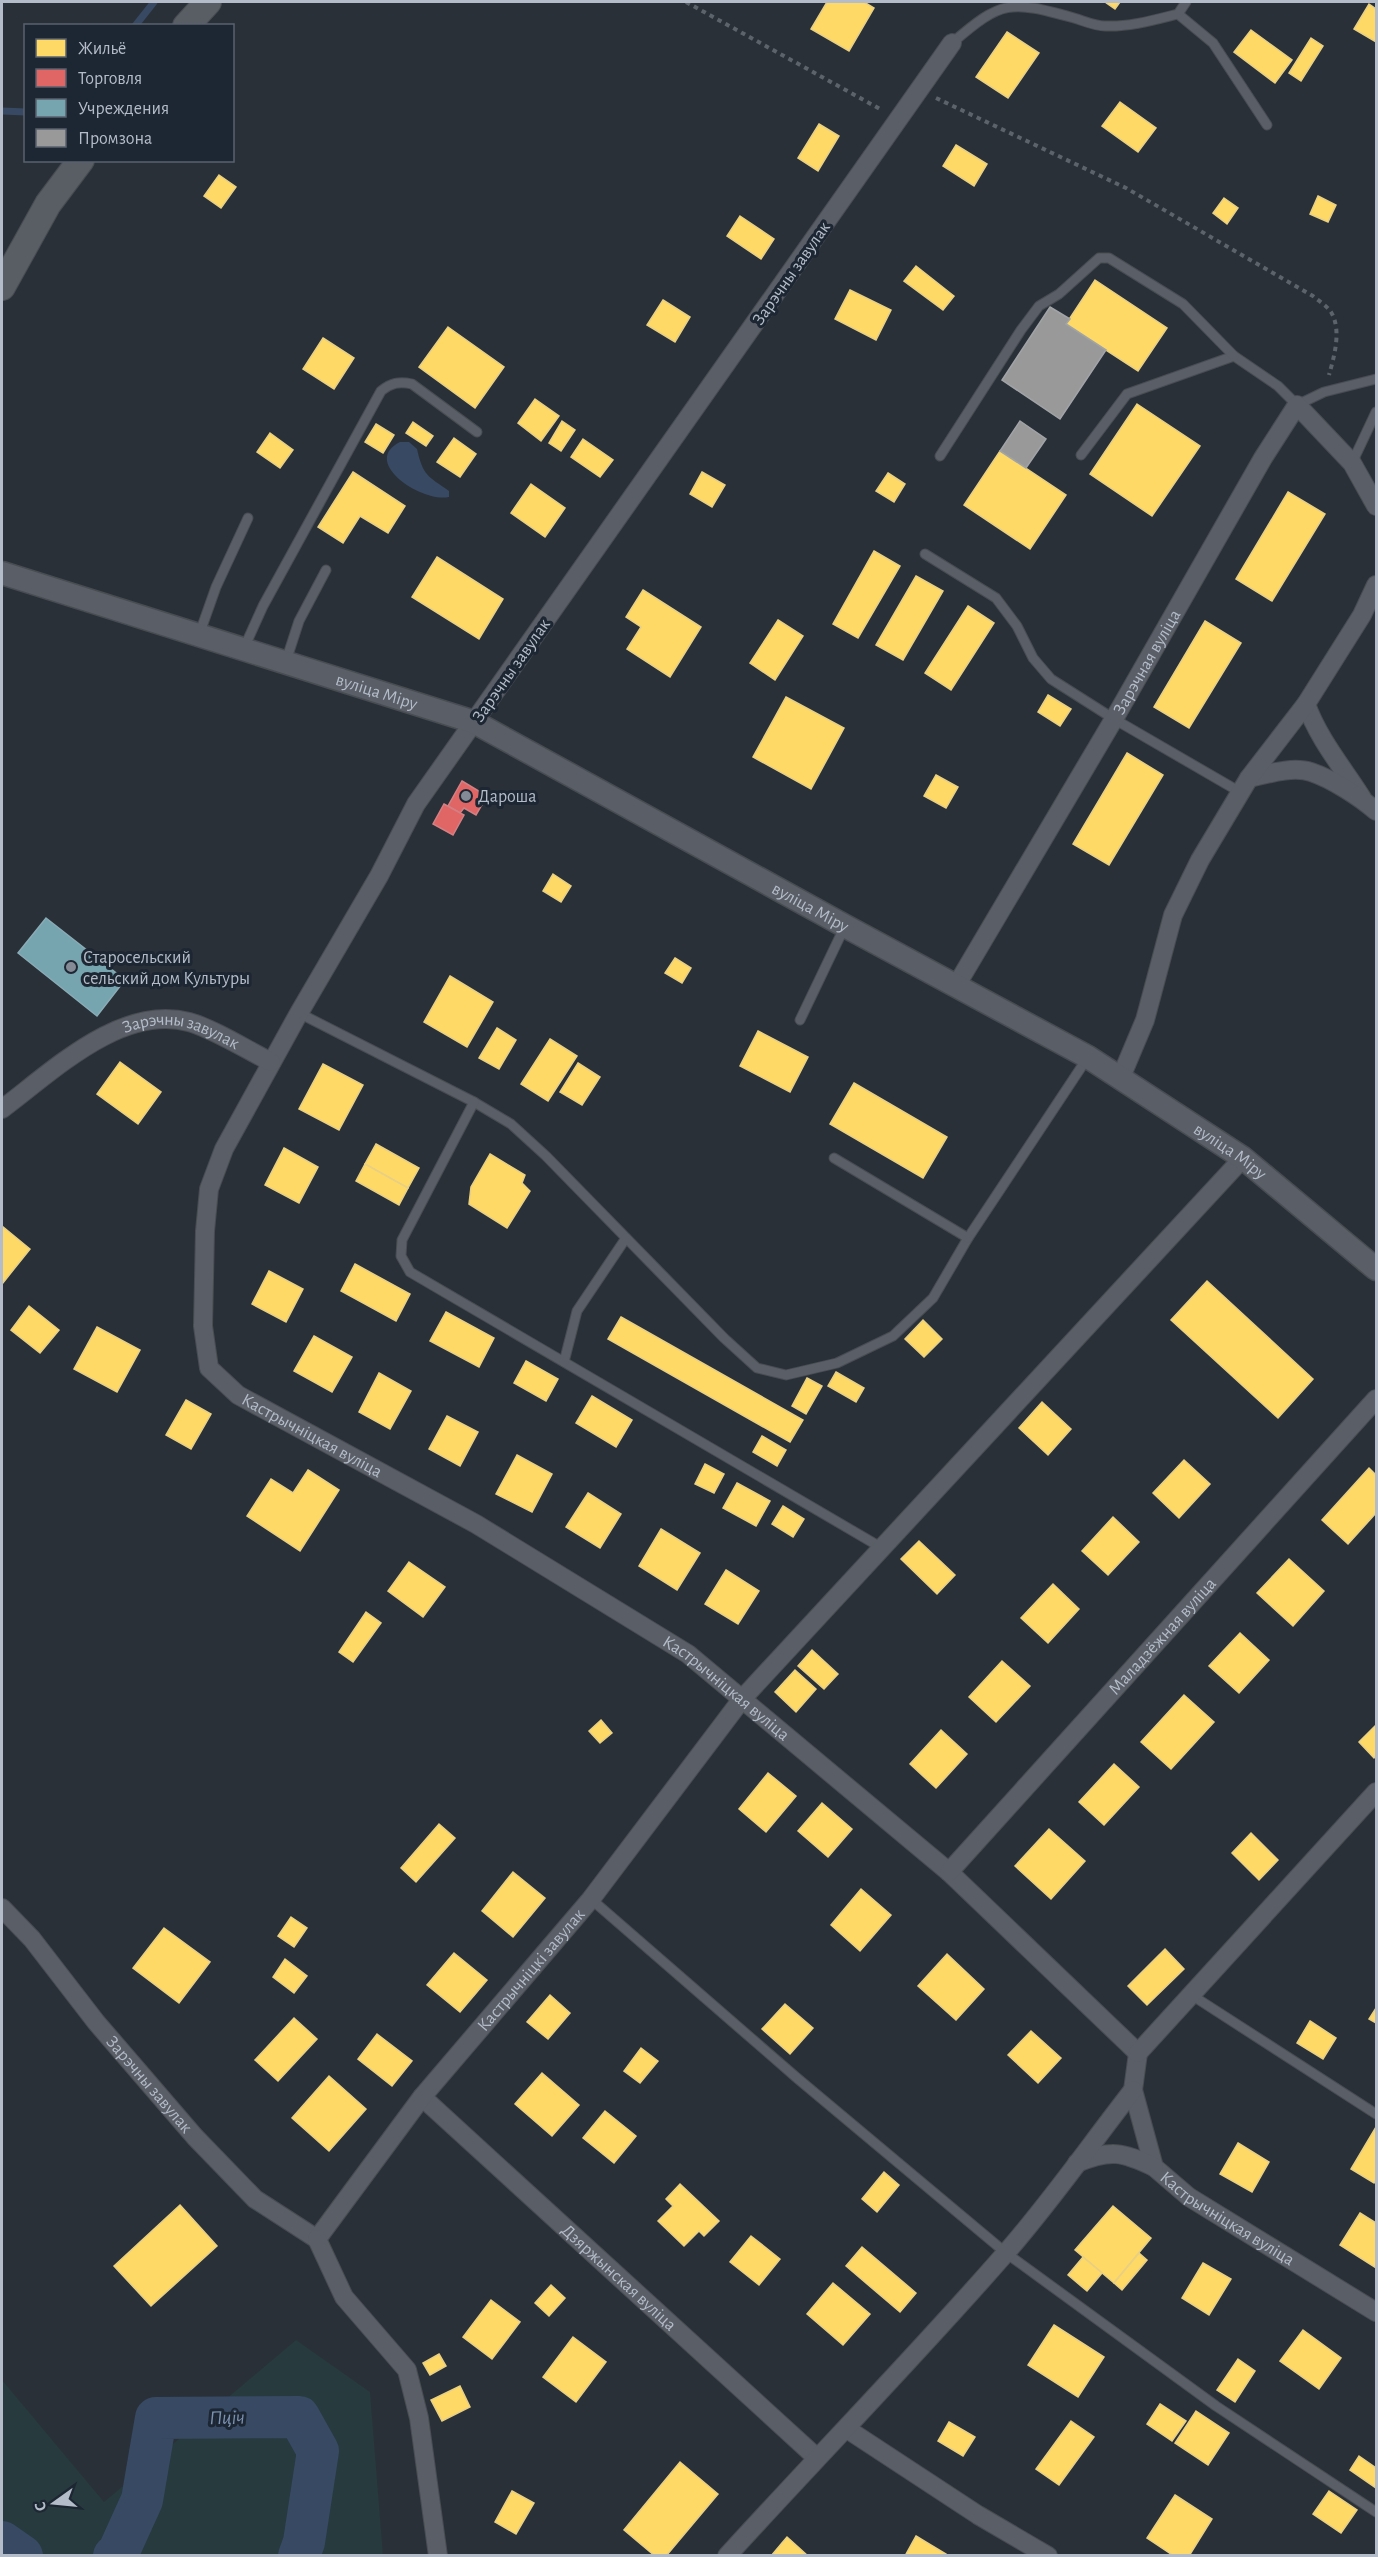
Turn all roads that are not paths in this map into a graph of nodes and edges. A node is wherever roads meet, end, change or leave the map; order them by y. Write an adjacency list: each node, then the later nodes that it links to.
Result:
1 (207, 2): 4 (main road)
2 (1186, 2): 3 (lane)
3 (1178, 14): 5 (lane); 6 (lane)
4 (188, 24)
5 (952, 43): 28 (street, Зарэчны завулак)
6 (1267, 125)
7 (80, 162): 8 (main road)
8 (2, 287)
9 (1234, 356): 11 (lane); 14 (lane); 15 (lane)
10 (1377, 379): 11 (lane)
11 (1297, 405): 16 (street); 27 (street, Зарэчная вуліца)
12 (1377, 412): 16 (lane)
13 (477, 432): 24 (lane)
14 (1081, 455)
15 (940, 456)
16 (1352, 463): 17 (street)
17 (1377, 506)
18 (248, 518): 23 (lane)
19 (925, 554): 27 (lane)
20 (326, 570): 25 (lane)
21 (2, 573): 23 (street, вуліца Міру)
22 (1377, 585): 26 (street)
23 (199, 634): 24 (street, вуліца Міру)
24 (244, 648): 25 (street, вуліца Міру)
25 (286, 661): 28 (street, вуліца Міру)
26 (1306, 704): 29 (street); 30 (street)
27 (1114, 719): 29 (lane); 32 (street, Зарэчная вуліца)
28 (474, 722): 31 (street, вуліца Міру); 33 (street, Зарэчны завулак)
29 (1244, 785): 30 (street); 37 (street)
30 (1370, 805)
31 (845, 926): 32 (street, вуліца Міру); 34 (lane)
32 (956, 986): 35 (street, вуліца Міру)
33 (299, 1013): 36 (street, Зарэчны завулак); 38 (lane)
34 (800, 1020)
35 (1088, 1057): 37 (street, вуліца Міру); 43 (lane)
36 (271, 1062): 39 (street, Зарэчны завулак); 48 (street, Кастрычніцкая вуліца)
37 (1121, 1077): 41 (street, вуліца Міру)
38 (474, 1102): 42 (lane); 45 (lane)
39 (2, 1109)
40 (834, 1158): 43 (lane)
41 (1243, 1158): 44 (street, вуліца Міру); 47 (street, Кастрычніцкі завулак)
42 (626, 1238): 43 (lane); 45 (lane)
43 (968, 1238)
44 (1377, 1269)
45 (564, 1362): 47 (lane)
46 (1377, 1400): 50 (street, Маладзёжная вуліца)
47 (882, 1548): 48 (street, Кастрычніцкі завулак)
48 (742, 1699): 50 (street, Кастрычніцкая вуліца); 51 (street, Кастрычніцкі завулак)
49 (1377, 1792): 53 (street)
50 (949, 1872): 54 (street, Кастрычніцкая вуліца)
51 (591, 1899): 56 (street, Кастрычніцкі завулак); 61 (lane)
52 (2, 1908): 60 (street, Зарэчны завулак)
53 (1190, 1994): 54 (street); 57 (lane)
54 (1138, 2053): 55 (street, Кастрычніцкая вуліца)
55 (1133, 2090): 58 (street); 59 (street, Кастрычніцкая вуліца)
56 (422, 2097): 60 (street, Кастрычніцкі завулак); 64 (street, Дзяржынская вуліца)
57 (1377, 2114)
58 (1076, 2163): 59 (street); 61 (street)
59 (1154, 2167): 62 (street, Кастрычніцкая вуліца)
60 (317, 2239): 66 (street)
61 (1006, 2253): 63 (street); 65 (lane)
62 (1377, 2312)
63 (847, 2429): 64 (street); 68 (street)
64 (817, 2458): 67 (street)
65 (1377, 2512)
66 (438, 2556)
67 (727, 2556)
68 (1048, 2556)

